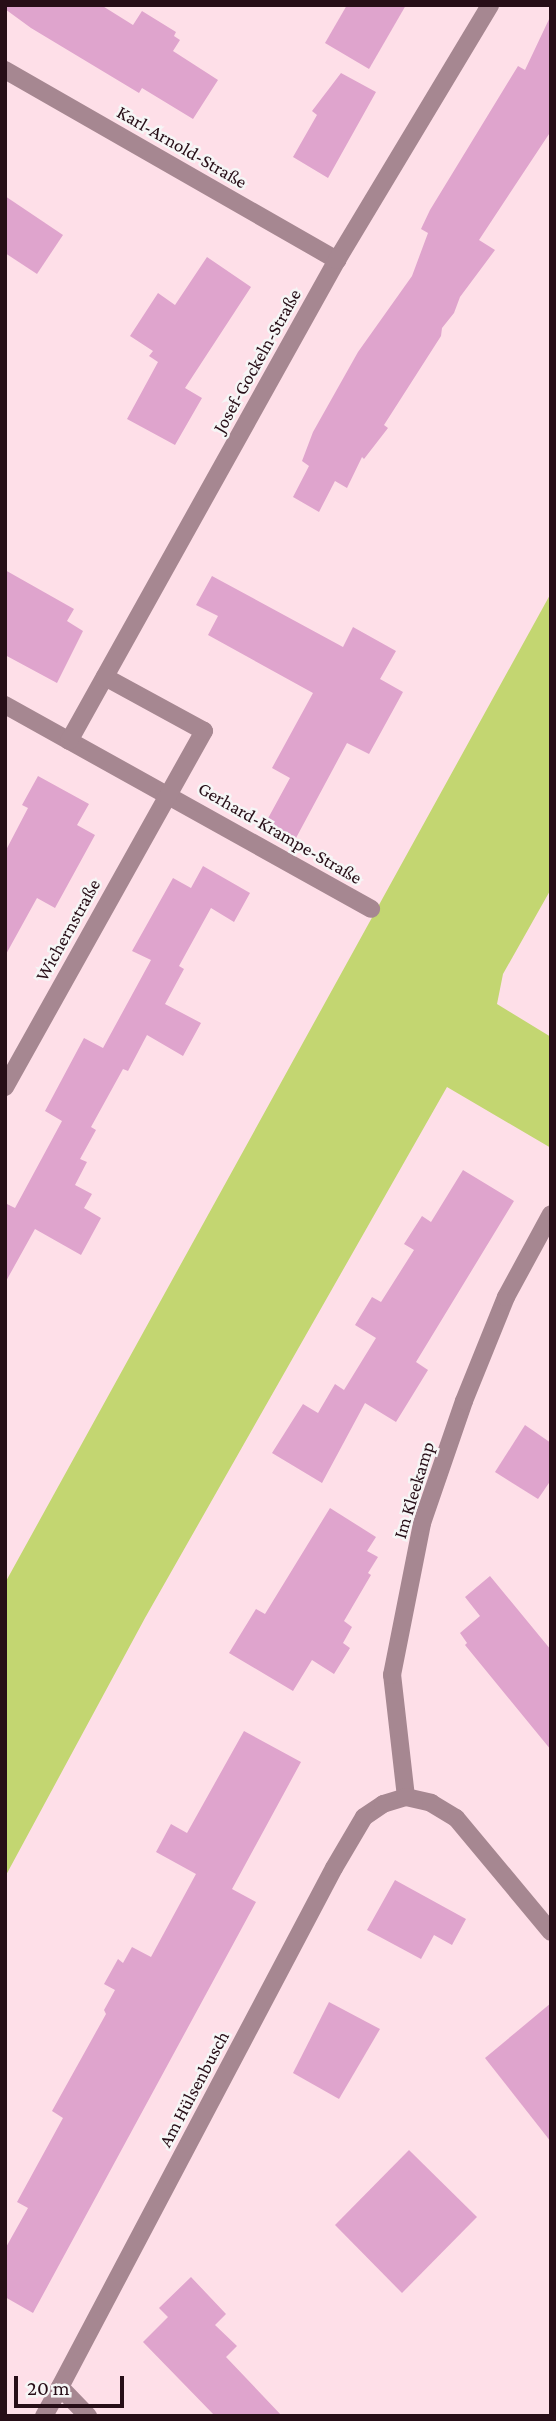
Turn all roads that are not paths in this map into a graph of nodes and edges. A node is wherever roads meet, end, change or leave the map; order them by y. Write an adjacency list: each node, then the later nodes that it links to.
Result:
1 (490, 5): 3 (street, Josef-Gockeln-Straße)
2 (5, 71): 3 (street, Karl-Arnold-Straße)
3 (337, 260): 4 (street, Josef-Gockeln-Straße)
4 (105, 677): 6 (street, Josef-Gockeln-Straße); 7 (street, Gerhard-Krampe-Straße)
5 (5, 705): 6 (street, Gerhard-Krampe-Straße)
6 (69, 741): 7 (street, Gerhard-Krampe-Straße)
7 (167, 793): 8 (street, Gerhard-Krampe-Straße); 9 (street, Wichernstraße)
8 (371, 909)
9 (5, 1087)
10 (551, 1214): 11 (street, Im Kleekamp)
11 (406, 1797): 12 (street); 13 (street, Am Hülsenbusch)
12 (551, 1932)
13 (60, 2387): 14 (street, Am Hülsenbusch); 15 (street)
14 (44, 2416)
15 (88, 2416)

